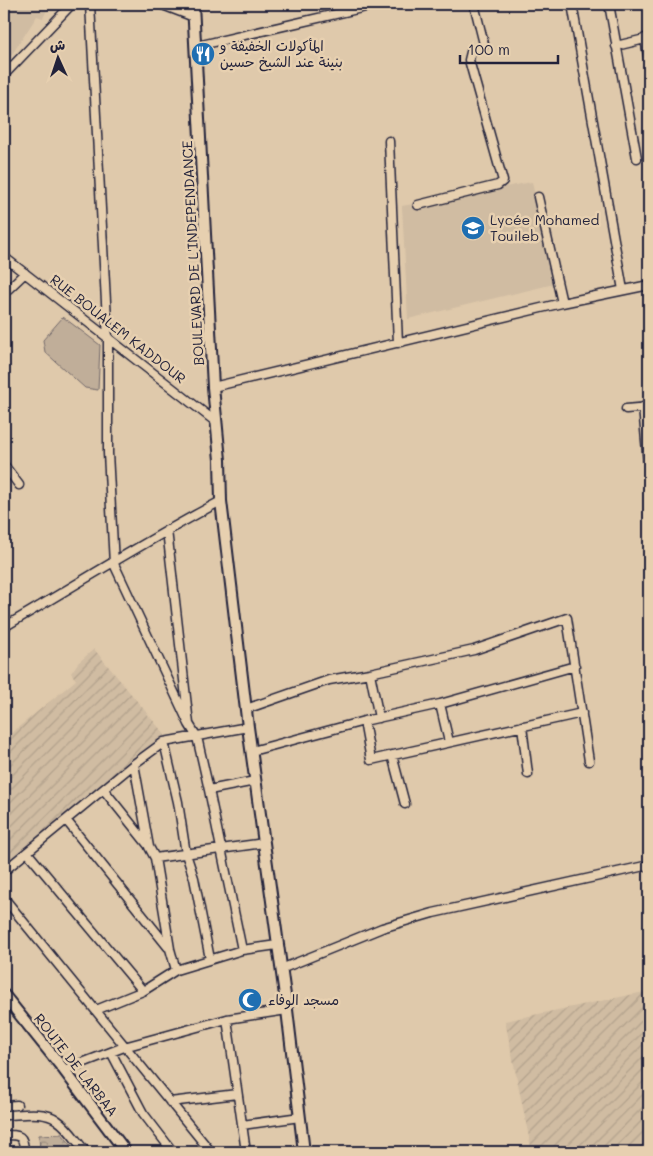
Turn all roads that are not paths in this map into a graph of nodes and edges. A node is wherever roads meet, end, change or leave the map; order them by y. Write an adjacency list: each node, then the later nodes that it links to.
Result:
1 (72, 4): 14 (street)
2 (90, 4): 25 (street)
3 (160, 4): 9 (street)
4 (193, 4): 9 (street, BOULEVARD DE L'INDEPENDANCE)
5 (379, 4): 11 (street)
6 (474, 4): 18 (street)
7 (572, 4): 22 (street)
8 (608, 4): 12 (street)
9 (194, 18): 11 (street, BOULEVARD DE L'INDEPENDANCE)
10 (647, 38): 12 (street); 13 (street)
11 (197, 46): 27 (street, BOULEVARD DE L'INDEPENDANCE)
12 (616, 46): 16 (street)
13 (649, 62)
14 (4, 75)
15 (389, 141): 26 (street)
16 (637, 158)
17 (538, 197): 24 (street)
18 (418, 205)
19 (4, 257): 20 (street, RUE BOUALEM KADDOUR)
20 (25, 273): 23 (street); 25 (street, RUE BOUALEM KADDOUR)
21 (649, 285): 22 (street)
22 (623, 290): 24 (street)
23 (4, 292)
24 (562, 303): 26 (street)
25 (108, 339): 30 (street, RUE BOUALEM KADDOUR); 36 (street)
26 (398, 343): 27 (street)
27 (213, 386): 30 (street, BOULEVARD DE L'INDEPENDANCE)
28 (646, 407): 29 (street); 32 (street)
29 (626, 409)
30 (216, 422): 34 (street, BOULEVARD DE L'INDEPENDANCE)
31 (4, 465): 33 (street)
32 (649, 475)
33 (19, 485)
34 (221, 501): 35 (street); 41 (street, BOULEVARD DE L'INDEPENDANCE)
35 (167, 530): 36 (street); 45 (street)
36 (114, 564): 37 (street); 45 (street)
37 (4, 627)
38 (575, 666): 39 (street); 40 (street); 42 (street)
39 (370, 673): 41 (street); 43 (street)
40 (440, 704): 43 (street); 50 (street)
41 (246, 708): 47 (street, BOULEVARD DE L'INDEPENDANCE)
42 (582, 713): 46 (street); 53 (street)
43 (378, 718): 44 (street)
44 (364, 721): 51 (street); 52 (street)
45 (189, 724): 48 (street)
46 (522, 726): 50 (street); 55 (street)
47 (248, 727): 48 (street); 51 (street, BOULEVARD DE L'INDEPENDANCE)
48 (197, 738): 49 (street); 58 (street)
49 (164, 742): 54 (street); 65 (street)
50 (449, 742): 52 (street)
51 (252, 751): 56 (street, BOULEVARD DE L'INDEPENDANCE)
52 (392, 755): 59 (street)
53 (589, 761)
54 (134, 764): 57 (street); 62 (street)
55 (528, 774)
56 (255, 782): 58 (street); 61 (street, BOULEVARD DE L'INDEPENDANCE)
57 (104, 790): 60 (street); 62 (street)
58 (210, 790): 63 (street)
59 (405, 804)
60 (66, 820): 64 (street); 71 (street)
61 (264, 843): 63 (street); 70 (street, BOULEVARD DE L'INDEPENDANCE)
62 (149, 847): 66 (street)
63 (221, 848): 65 (street); 72 (street)
64 (27, 852): 68 (street); 76 (street)
65 (186, 854): 66 (street); 73 (street)
66 (155, 858): 71 (street)
67 (649, 865): 74 (street)
68 (4, 871)
69 (4, 898): 78 (street)
70 (277, 945): 72 (street); 74 (street, BOULEVARD DE L'INDEPENDANCE)
71 (170, 948): 75 (street)
72 (242, 950): 73 (street)
73 (210, 959): 75 (street)
74 (281, 969): 79 (street, BOULEVARD DE L'INDEPENDANCE)
75 (176, 970): 76 (street)
76 (143, 991): 78 (street)
77 (4, 996): 83 (street, ROUTE DE LARBAA)
78 (96, 1010): 81 (street)
79 (287, 1010): 80 (street); 89 (street, BOULEVARD DE L'INDEPENDANCE)
80 (227, 1019): 81 (street); 84 (street)
81 (124, 1047): 82 (street); 85 (street)
82 (111, 1052): 83 (street); 95 (street)
83 (64, 1070): 94 (street, ROUTE DE LARBAA)
84 (237, 1094): 85 (street); 90 (street)
85 (170, 1102): 96 (street)
86 (4, 1106): 87 (street)
87 (17, 1106)
88 (4, 1115): 93 (street)
89 (300, 1117): 90 (street); 98 (street, BOULEVARD DE L'INDEPENDANCE)
90 (242, 1125): 97 (street)
91 (4, 1135): 92 (street)
92 (24, 1152)
93 (86, 1152)
94 (125, 1152)
95 (173, 1152)
96 (211, 1152)
97 (246, 1152)
98 (304, 1152)

